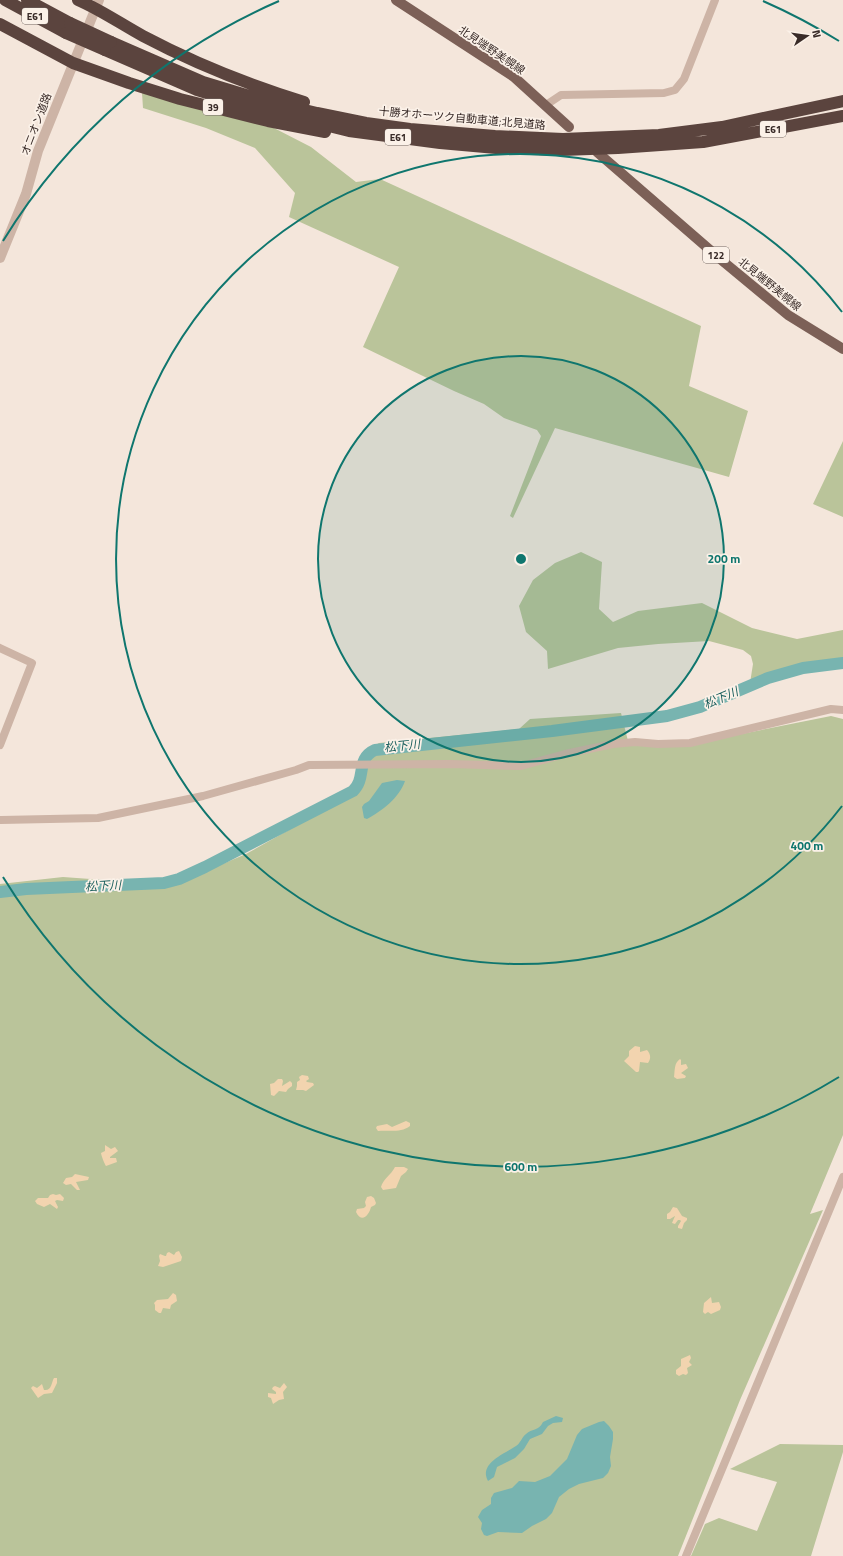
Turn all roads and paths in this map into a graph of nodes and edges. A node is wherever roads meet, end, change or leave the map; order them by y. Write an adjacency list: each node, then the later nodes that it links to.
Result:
1 (5, 0): 8 (highway, 十勝オホーツク自動車道;北見道路 / E61)
2 (27, 0): 8 (highway, 十勝オホーツク自動車道;北見道路 / E61)
3 (78, 0): 6 (highway)
4 (396, 0): 12 (main road, 北見端野美幌線)
5 (715, 0): 12 (street)
6 (97, 4): 10 (street, オニオン道路); 14 (highway)
7 (0, 24): 10 (highway, 39)
8 (68, 28): 9 (highway, 十勝オホーツク自動車道;北見道路 / E61, bridge)
9 (108, 46): 14 (highway, 十勝オホーツク自動車道;北見道路 / E61); 16 (highway, 十勝オホーツク自動車道;北見道路 / E61)
10 (73, 63): 16 (highway, 39); 18 (street, オニオン道路)
11 (843, 101): 14 (highway, 十勝オホーツク自動車道;北見道路 / E61)
12 (546, 105): 15 (main road, 北見端野美幌線)
13 (843, 116): 16 (highway, 十勝オホーツク自動車道;北見道路 / E61)
14 (366, 123)
15 (570, 127)
16 (440, 143)
17 (597, 152): 19 (main road, 北見端野美幌線 / 122)
18 (0, 258)
19 (843, 349)
20 (0, 648): 22 (street)
21 (843, 710): 23 (street)
22 (0, 745)
23 (0, 819)
24 (843, 1177): 25 (street)
25 (686, 1556)

